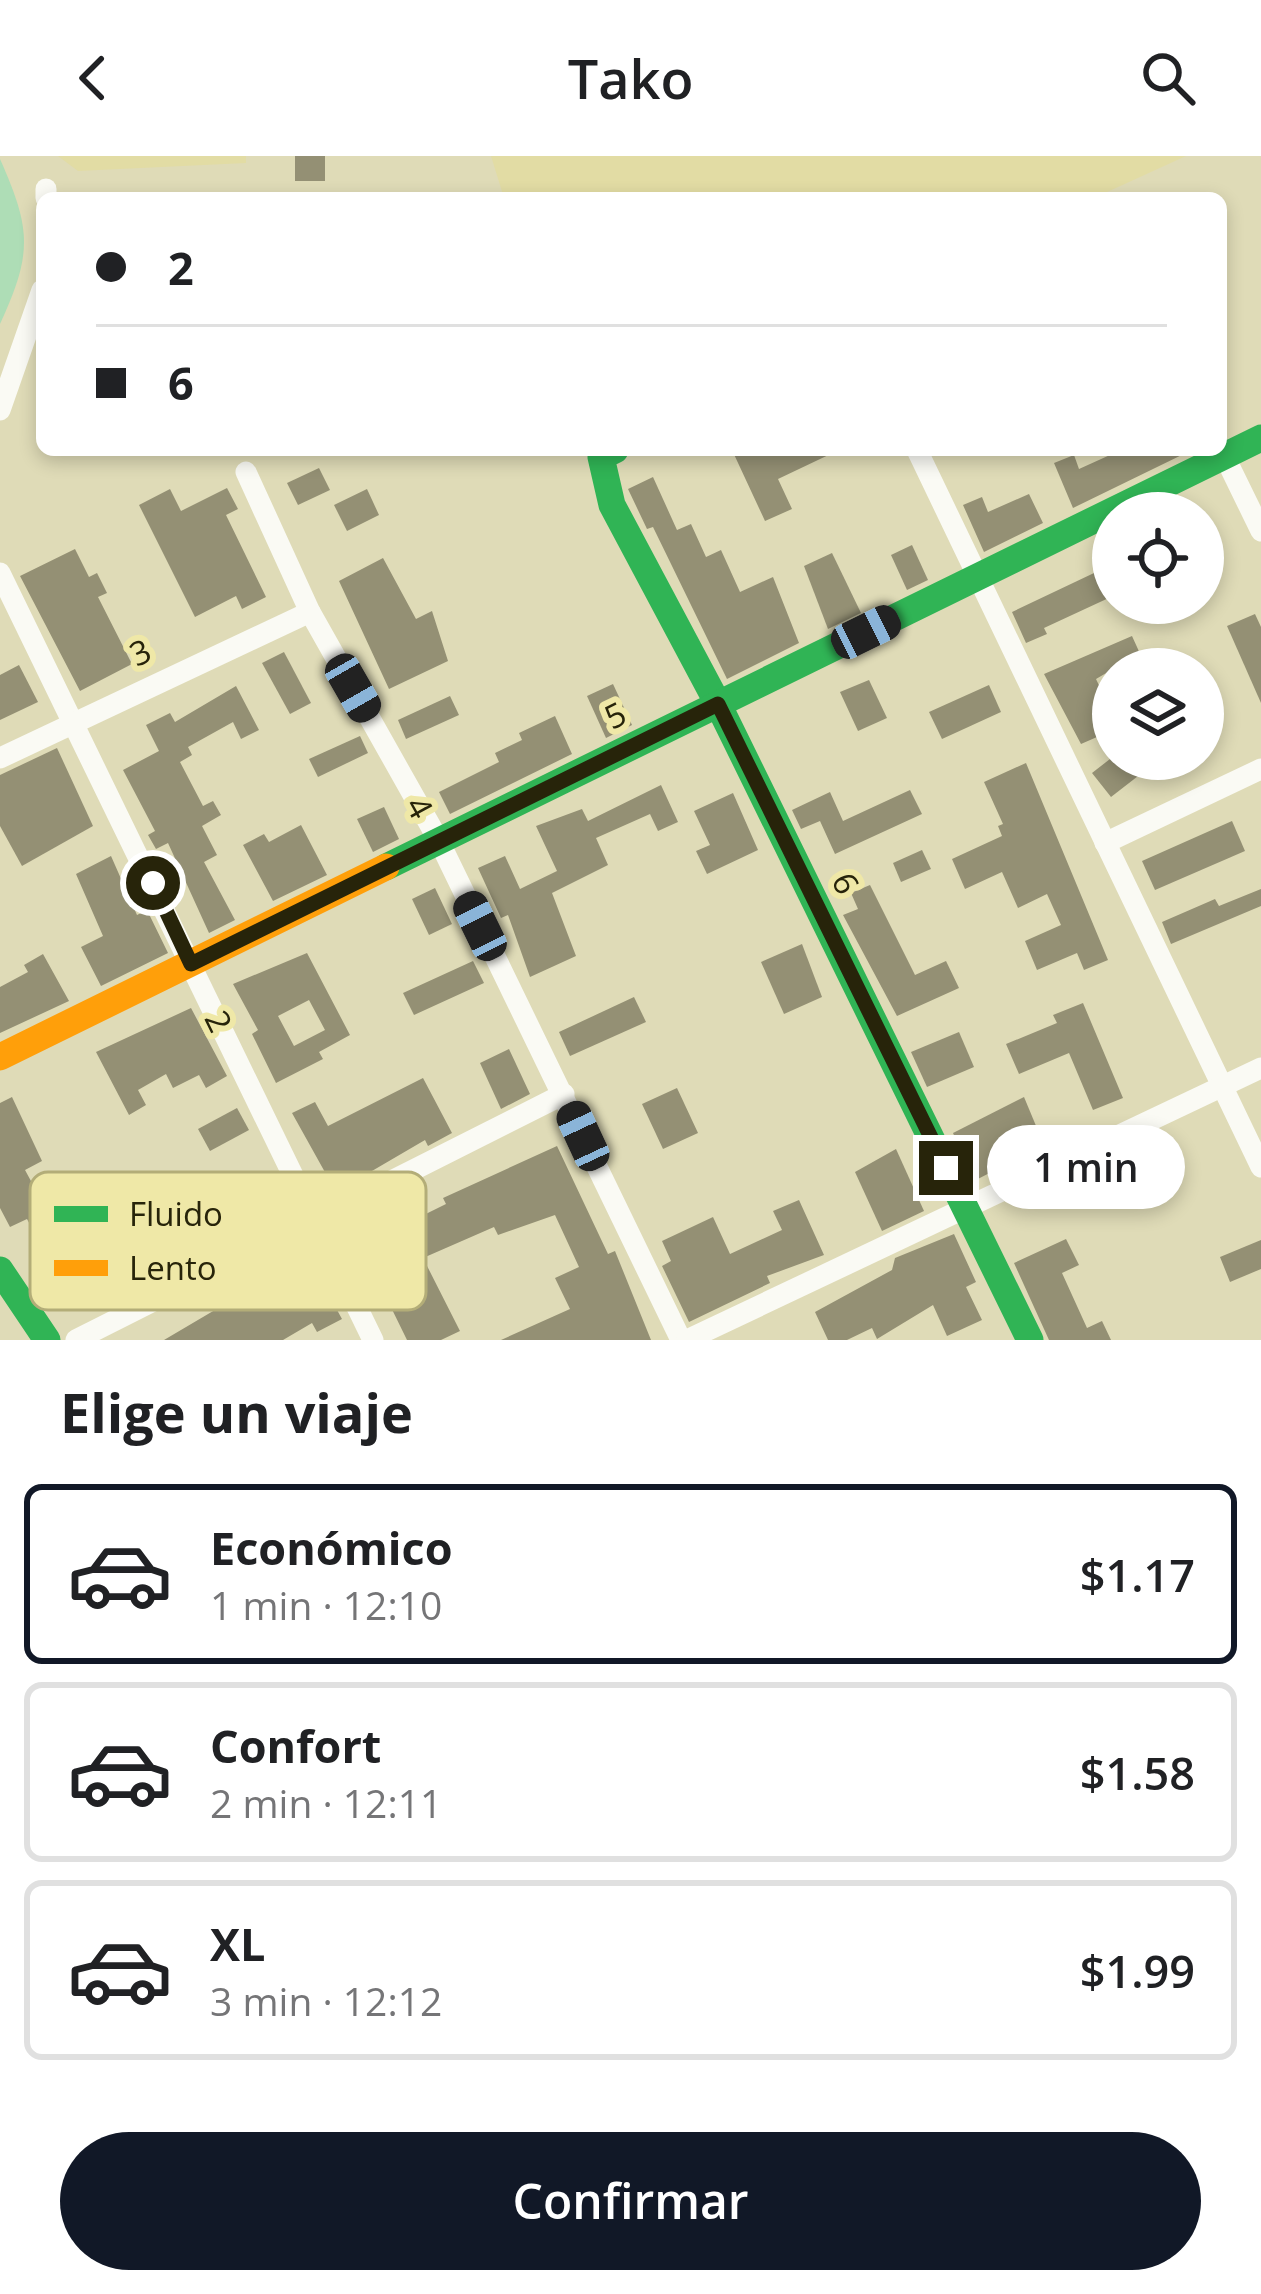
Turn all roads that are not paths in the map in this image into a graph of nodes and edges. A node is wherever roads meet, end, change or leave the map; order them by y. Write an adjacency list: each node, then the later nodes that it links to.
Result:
1 (36, 307): 2 (street)
2 (0, 410)
3 (1261, 439): 4 (street, 5)
4 (1227, 452)
5 (608, 456): 14 (street, 6)
6 (920, 456): 12 (street)
7 (1217, 456): 12 (street, 5)
8 (1224, 456): 10 (street)
9 (246, 472): 13 (street, 4)
10 (1261, 531)
11 (0, 573): 15 (street, 2)
12 (977, 578): 14 (street, 5); 19 (street)
13 (310, 612): 15 (street, 3); 18 (street, 4)
14 (718, 704): 18 (street, 5); 28 (street, 6)
15 (75, 723): 16 (street, 3); 20 (street, 2)
16 (0, 758)
17 (1261, 769): 19 (street)
18 (439, 841): 20 (street, 5); 24 (street, 4)
19 (1105, 843): 23 (street)
20 (191, 964): 21 (street, 5); 26 (street, 2)
21 (0, 1057)
22 (1261, 1069): 23 (street)
23 (1223, 1088): 25 (street); 28 (street)
24 (564, 1094): 27 (street); 35 (street, 4)
25 (1261, 1167)
26 (293, 1172)
27 (410, 1172)
28 (966, 1211): 35 (street); 36 (street, 6)
29 (0, 1270): 32 (street)
30 (136, 1310): 33 (street)
31 (359, 1310): 34 (street, 2)
32 (47, 1340)
33 (76, 1340)
34 (373, 1340)
35 (684, 1340)
36 (1030, 1340)

